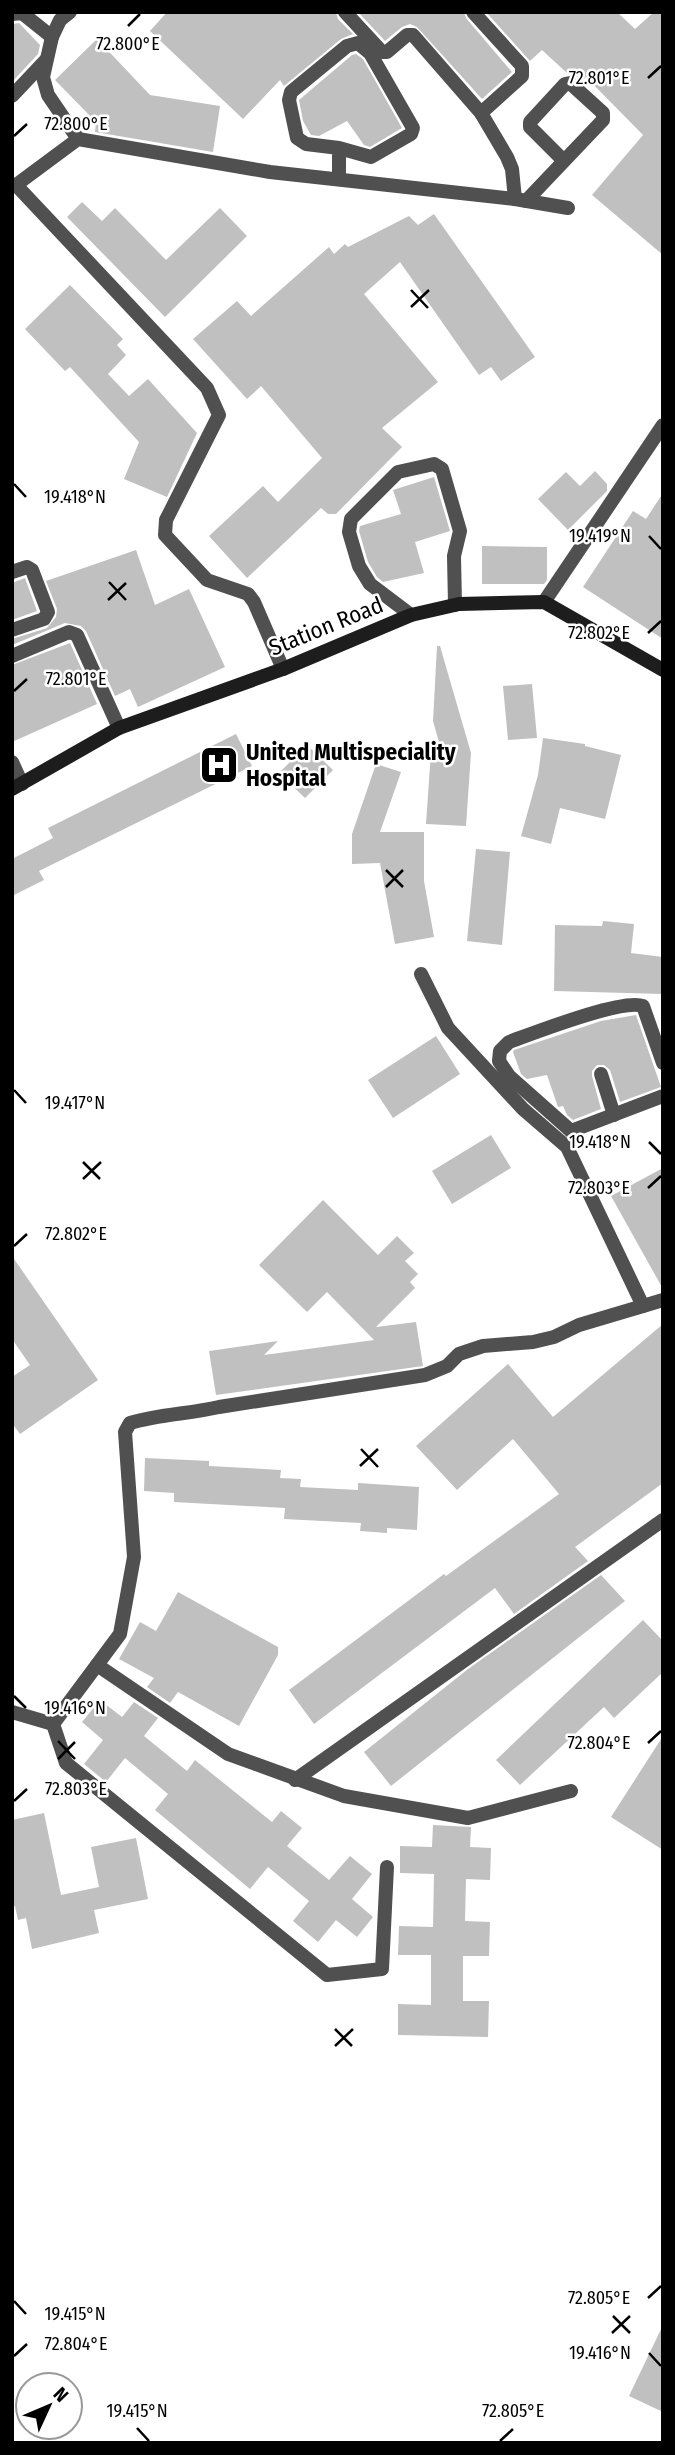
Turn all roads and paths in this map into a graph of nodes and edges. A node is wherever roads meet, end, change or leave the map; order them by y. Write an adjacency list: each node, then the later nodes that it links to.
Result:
1 (70, 12): 5 (street)
2 (345, 12): 8 (street)
3 (473, 12): 8 (street)
4 (12, 14): 5 (street)
5 (52, 37): 6 (street)
6 (46, 60): 7 (street); 9 (street)
7 (12, 96)
8 (481, 113): 14 (street)
9 (78, 139): 12 (street); 13 (street)
10 (339, 148): 10 (street); 12 (street)
11 (564, 161): 11 (street); 14 (street)
12 (339, 178): 14 (street)
13 (14, 186): 23 (street)
14 (520, 200): 15 (street)
15 (568, 208)
16 (663, 425): 18 (street)
17 (12, 572): 21 (street)
18 (544, 602): 19 (main road, Station Road); 24 (main road)
19 (456, 605): 20 (main road, Station Road); 20 (street)
20 (411, 615): 23 (main road, Station Road)
21 (12, 630)
22 (12, 656): 25 (street)
23 (283, 668): 25 (main road, Station Road)
24 (663, 670)
25 (119, 729): 27 (main road, Station Road)
26 (12, 762): 27 (street)
27 (17, 787)
28 (421, 974): 34 (street)
29 (663, 1063): 33 (street)
30 (601, 1074): 32 (street)
31 (663, 1096): 32 (street)
32 (614, 1115): 33 (street)
33 (571, 1131): 34 (street)
34 (566, 1147): 36 (street)
35 (663, 1300): 36 (street)
36 (643, 1306): 38 (street)
37 (663, 1520): 41 (street)
38 (97, 1665): 40 (street); 41 (street)
39 (12, 1712): 40 (street)
40 (53, 1724): 43 (street)
41 (295, 1780): 42 (street)
42 (570, 1791)
43 (387, 1867)

